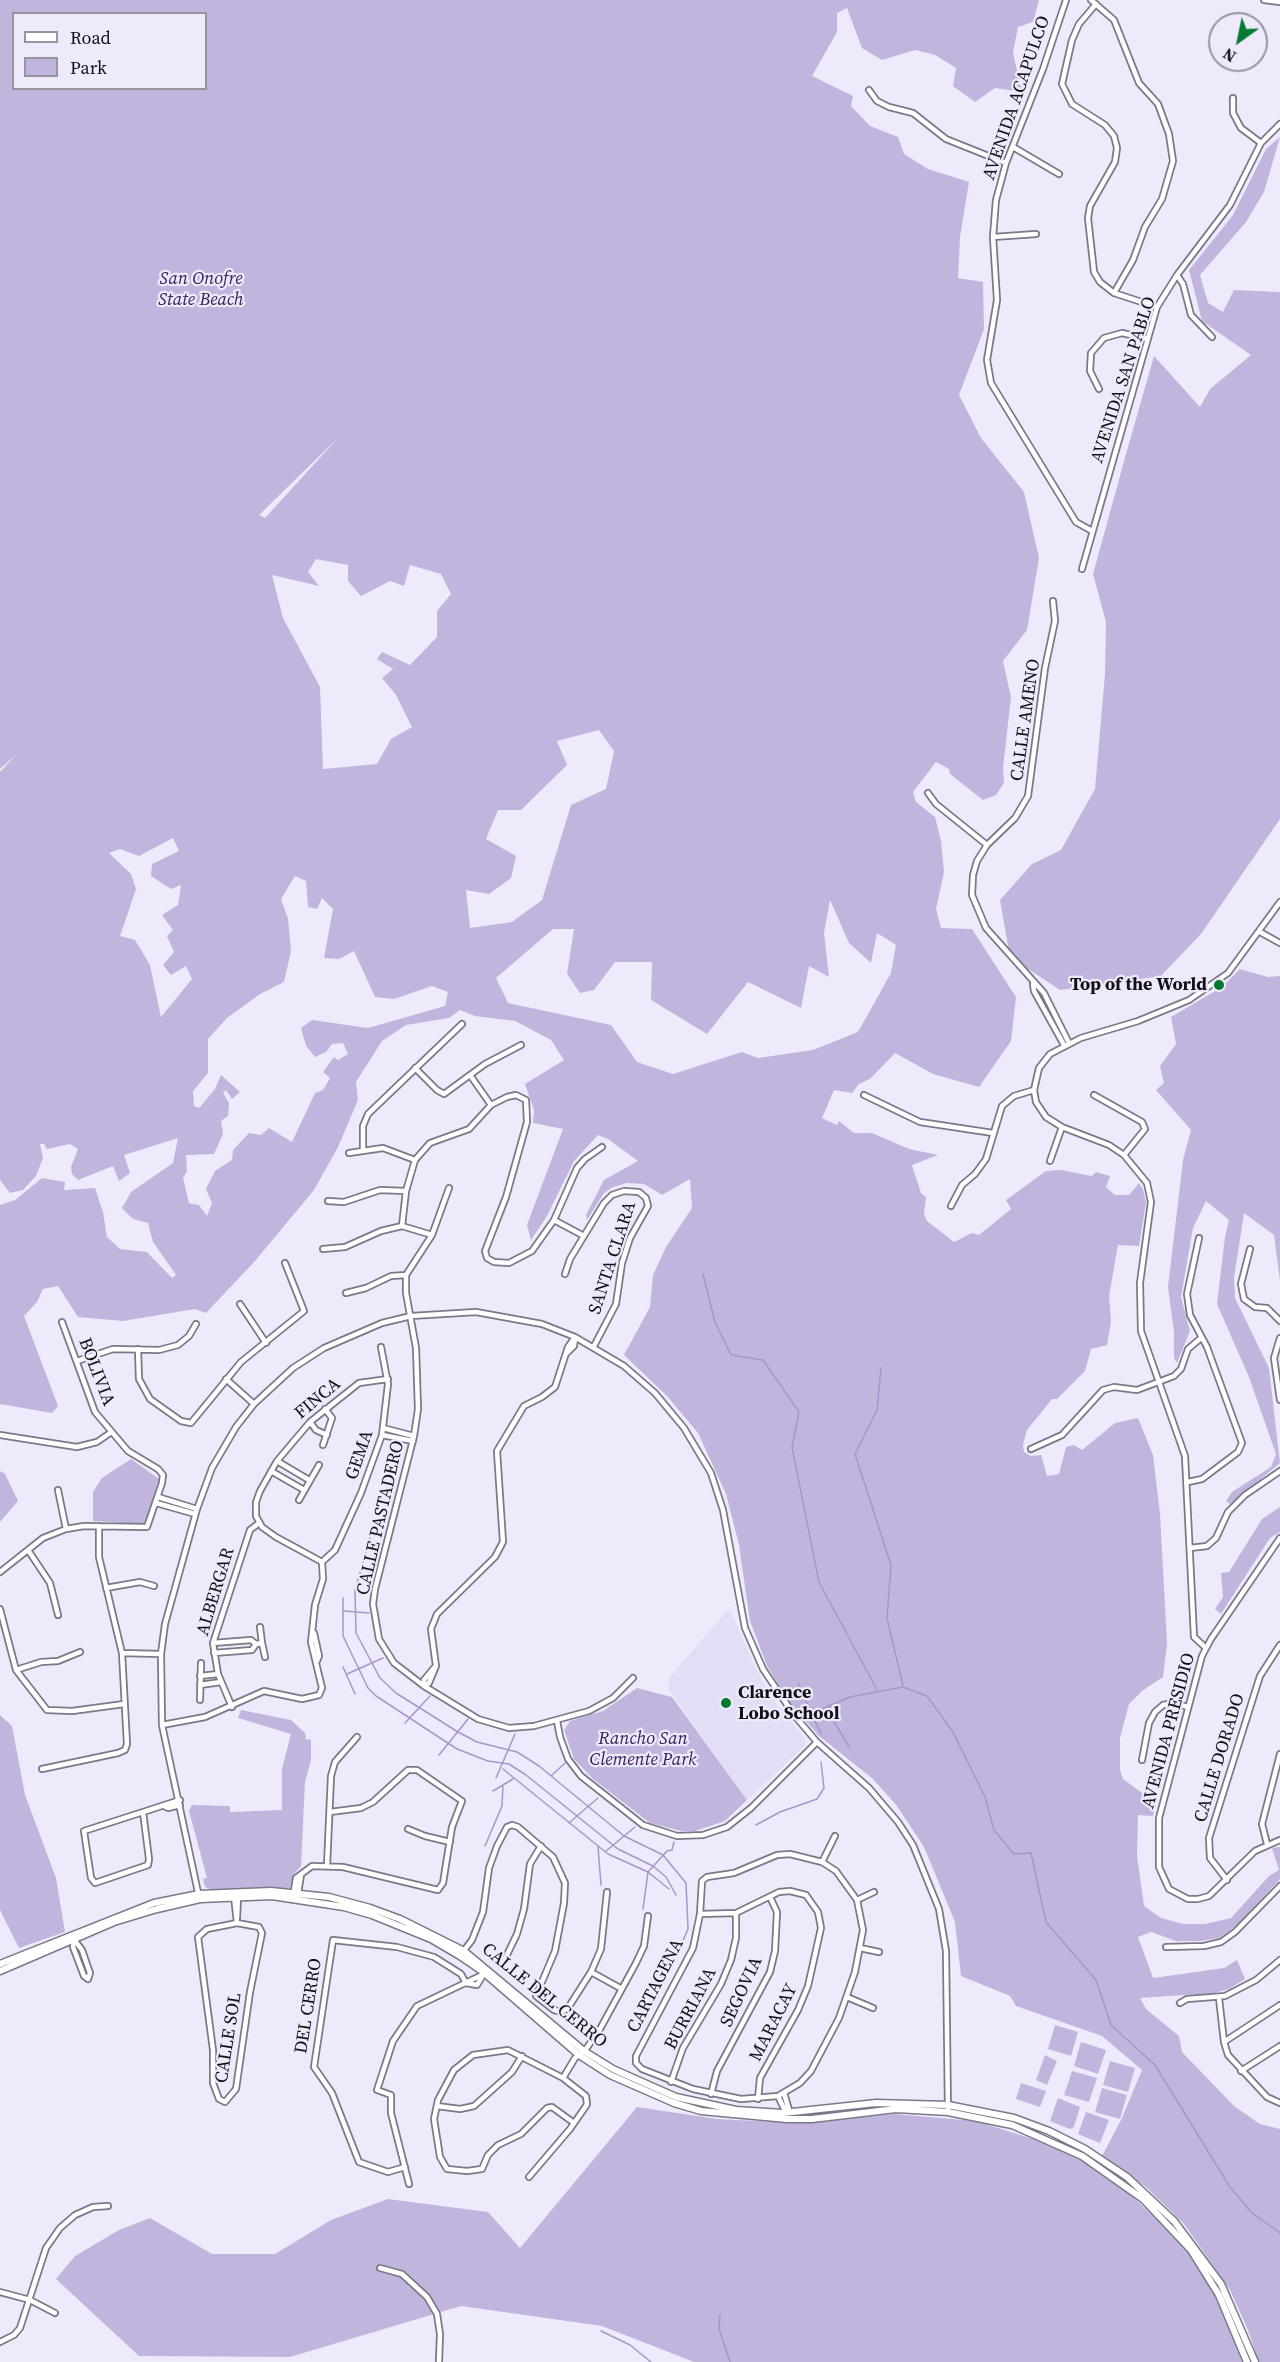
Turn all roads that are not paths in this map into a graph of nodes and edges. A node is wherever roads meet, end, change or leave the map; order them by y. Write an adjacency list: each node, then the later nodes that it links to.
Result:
1 (1066, 0): 10 (street, AVENIDA ACAPULCO)
2 (1091, 0): 5 (street)
3 (1264, 0): 4 (street)
4 (1280, 2)
5 (1096, 4): 16 (street); 16 (street)
6 (869, 90): 11 (street)
7 (1233, 98): 9 (street)
8 (1280, 124): 9 (street, AVENIDA SAN PABLO)
9 (1261, 143): 15 (street, AVENIDA SAN PABLO)
10 (1013, 147): 11 (street, AVENIDA ACAPULCO); 12 (street)
11 (1006, 163): 14 (street, AVENIDA ACAPULCO)
12 (1059, 174)
13 (1036, 234): 14 (street)
14 (993, 237): 21 (street, AVENIDA ACAPULCO)
15 (1176, 275): 17 (street, AVENIDA SAN PABLO); 18 (street)
16 (1114, 293): 17 (street)
17 (1157, 307): 19 (street, AVENIDA SAN PABLO)
18 (1212, 337)
19 (1148, 339): 20 (street); 21 (street, AVENIDA SAN PABLO)
20 (1099, 389)
21 (1092, 531): 22 (street, AVENIDA SAN PABLO)
22 (1082, 569)
23 (1053, 601): 25 (street, CALLE AMENO)
24 (928, 793): 25 (street)
25 (987, 845): 30 (street, CALLE AMENO)
26 (1280, 902): 27 (street)
27 (1260, 932): 28 (street); 30 (street)
28 (1280, 943)
29 (462, 1024): 32 (street)
30 (1066, 1044): 34 (street)
31 (521, 1045): 33 (street)
32 (415, 1068): 33 (street); 41 (street)
33 (470, 1075): 37 (street)
34 (1034, 1090): 38 (street); 39 (street)
35 (864, 1095): 39 (street)
36 (1094, 1095): 43 (street)
37 (491, 1105): 44 (street); 50 (street)
38 (1062, 1127): 43 (street); 45 (street)
39 (993, 1133): 49 (street)
40 (602, 1147): 50 (street)
41 (363, 1151): 42 (street); 44 (street)
42 (349, 1153)
43 (1124, 1155): 76 (street)
44 (415, 1160): 47 (street)
45 (1050, 1161)
46 (449, 1188): 52 (street)
47 (406, 1191): 48 (street); 51 (street)
48 (328, 1201)
49 (951, 1206)
50 (554, 1220): 53 (street)
51 (402, 1226): 52 (street); 56 (street)
52 (432, 1235): 59 (street)
53 (584, 1236): 58 (street, SANTA CLARA); 71 (street, SANTA CLARA)
54 (1199, 1238): 67 (street)
55 (1250, 1249): 63 (street)
56 (323, 1250)
57 (285, 1263): 69 (street)
58 (565, 1274)
59 (406, 1275): 60 (street); 62 (street, CALLE PASTADERO)
60 (346, 1293)
61 (240, 1305): 69 (street)
62 (411, 1316): 66 (street); 78 (street); 86 (street, CALLE PASTADERO)
63 (1280, 1321)
64 (62, 1322): 73 (street, BOLIVIA)
65 (196, 1324): 72 (street)
66 (575, 1337): 71 (street); 130 (street)
67 (1201, 1338): 76 (street); 94 (street)
68 (1280, 1338): 77 (street)
69 (266, 1343): 74 (street)
70 (381, 1347): 75 (street, GEMA)
71 (594, 1347): 138 (street)
72 (138, 1349): 73 (street); 74 (street)
73 (77, 1361): 82 (street, BOLIVIA)
74 (226, 1379): 78 (street)
75 (388, 1379): 79 (street, FINCA); 81 (street, GEMA)
76 (1158, 1382): 88 (street); 94 (street)
77 (1280, 1400)
78 (255, 1404): 99 (street)
79 (325, 1409): 80 (street, FINCA); 85 (street)
80 (310, 1422): 85 (street); 89 (street, FINCA)
81 (383, 1428): 83 (street, GEMA); 86 (street)
82 (110, 1433): 84 (street); 97 (street, BOLIVIA)
83 (382, 1434): 86 (street); 106 (street, GEMA)
84 (0, 1435)
85 (327, 1435): 87 (street)
86 (413, 1439): 130 (street, CALLE PASTADERO)
87 (323, 1445)
88 (1031, 1449)
89 (277, 1461): 91 (street, FINCA); 93 (street)
90 (319, 1465): 93 (street)
91 (271, 1470): 96 (street); 100 (street, FINCA)
92 (1280, 1471): 104 (street)
93 (309, 1480): 96 (street)
94 (1188, 1482): 104 (street)
95 (58, 1490): 102 (street)
96 (304, 1490): 98 (street)
97 (157, 1500): 99 (street); 101 (street)
98 (299, 1500)
99 (196, 1511): 121 (street)
100 (259, 1523): 106 (street); 113 (street, ALBERGAR)
101 (99, 1526): 102 (street); 109 (street)
102 (66, 1529): 105 (street)
103 (1280, 1538): 117 (street, AVENIDA PRESIDIO)
104 (1190, 1548): 117 (street)
105 (28, 1550): 107 (street); 111 (street)
106 (322, 1562): 133 (street)
107 (0, 1572)
108 (154, 1586): 109 (street)
109 (106, 1588): 119 (street)
110 (0, 1609): 124 (street)
111 (58, 1615)
112 (260, 1627): 114 (street)
113 (213, 1643): 115 (street); 120 (street, ALBERGAR)
114 (262, 1643): 115 (street); 122 (street)
115 (255, 1644): 120 (street)
116 (1280, 1645): 153 (street, CALLE DORADO)
117 (1206, 1647): 134 (street, AVENIDA PRESIDIO)
118 (80, 1652): 124 (street)
119 (122, 1653): 121 (street); 132 (street)
120 (214, 1653): 125 (street, ALBERGAR)
121 (161, 1654): 136 (street)
122 (265, 1657)
123 (201, 1663): 126 (street)
124 (16, 1670): 132 (street)
125 (218, 1674): 126 (street); 128 (street, ALBERGAR)
126 (200, 1676): 129 (street)
127 (633, 1678): 135 (street, CALLE PASTADERO)
128 (221, 1682): 129 (street); 133 (street, ALBERGAR)
129 (200, 1685): 131 (street)
130 (424, 1686): 135 (street, CALLE PASTADERO)
131 (200, 1700)
132 (124, 1704): 141 (street)
133 (232, 1707): 136 (street)
134 (1188, 1707): 140 (street); 153 (street, AVENIDA PRESIDIO)
135 (557, 1720): 138 (street)
136 (162, 1725): 142 (street)
137 (357, 1737): 144 (street)
138 (818, 1742): 196 (street)
139 (1280, 1754): 149 (street)
140 (1142, 1760)
141 (42, 1769)
142 (180, 1802): 143 (street); 159 (street)
143 (142, 1812): 143 (street)
144 (330, 1812): 148 (street); 152 (street)
145 (408, 1829): 148 (street)
146 (835, 1836): 151 (street)
147 (1280, 1840): 149 (street, AVENIDA PRESIDIO)
148 (450, 1842): 152 (street)
149 (1266, 1844): 153 (street, AVENIDA PRESIDIO)
150 (541, 1846): 170 (street); 172 (street); 176 (street)
151 (822, 1862): 161 (street); 163 (street, CARTAGENA)
152 (327, 1866): 157 (street)
153 (1227, 1880)
154 (1280, 1887): 167 (street)
155 (607, 1892): 176 (street)
156 (874, 1892): 161 (street)
157 (295, 1895): 158 (main road, CALLE DEL CERRO); 170 (main road, CALLE DEL CERRO)
158 (236, 1896): 159 (main road, CALLE DEL CERRO); 165 (street)
159 (199, 1897): 166 (main road, CALLE DEL CERRO)
160 (770, 1898): 162 (street, MARACAY); 191 (street, SEGOVIA); 193 (street, MARACAY)
161 (857, 1900): 168 (street)
162 (736, 1913): 163 (street, MARACAY); 190 (street, BURRIANA)
163 (700, 1914): 190 (street, CARTAGENA)
164 (648, 1916): 178 (street)
165 (236, 1922): 165 (street, CALLE SOL)
166 (73, 1938): 166 (street); 173 (main road, CALLE DEL CERRO); 174 (main road, CALLE DEL CERRO)
167 (1166, 1947)
168 (860, 1948): 169 (street); 179 (street)
169 (879, 1952)
170 (462, 1954): 175 (main road, CALLE DEL CERRO)
171 (1280, 1960): 180 (street)
172 (503, 1963)
173 (0, 1964)
174 (0, 1971)
175 (486, 1972): 177 (street); 186 (main road, CALLE DEL CERRO)
176 (591, 1972): 178 (street)
177 (465, 1983): 199 (street); 199 (street, DEL CERRO)
178 (622, 1989): 186 (street)
179 (847, 1997): 183 (street); 192 (street)
180 (1219, 1998): 181 (street); 184 (street)
181 (1180, 2003)
182 (1280, 2005): 184 (street)
183 (873, 2008)
184 (1224, 2042): 188 (street)
185 (1280, 2046): 188 (street)
186 (581, 2053): 189 (street); 197 (main road, CALLE DEL CERRO)
187 (522, 2056): 189 (street); 195 (street); 195 (street)
188 (1241, 2071): 194 (street)
189 (563, 2078): 198 (street)
190 (671, 2082): 191 (street)
191 (711, 2094): 193 (street)
192 (781, 2095): 193 (street); 197 (street)
193 (758, 2099)
194 (1280, 2102)
195 (437, 2106): 198 (street)
196 (948, 2108): 197 (main road, CALLE DEL CERRO); 209 (main road, CALLE DEL CERRO); 210 (main road, CALLE DEL CERRO)
197 (786, 2116)
198 (574, 2123): 200 (street)
199 (405, 2167): 201 (street)
200 (529, 2176)
201 (409, 2184)
202 (108, 2206): 205 (street)
203 (380, 2268): 208 (street)
204 (0, 2292): 205 (street)
205 (30, 2300): 206 (street); 207 (street)
206 (55, 2313)
207 (0, 2342)
208 (439, 2362)
209 (1247, 2362)
210 (1254, 2362)

